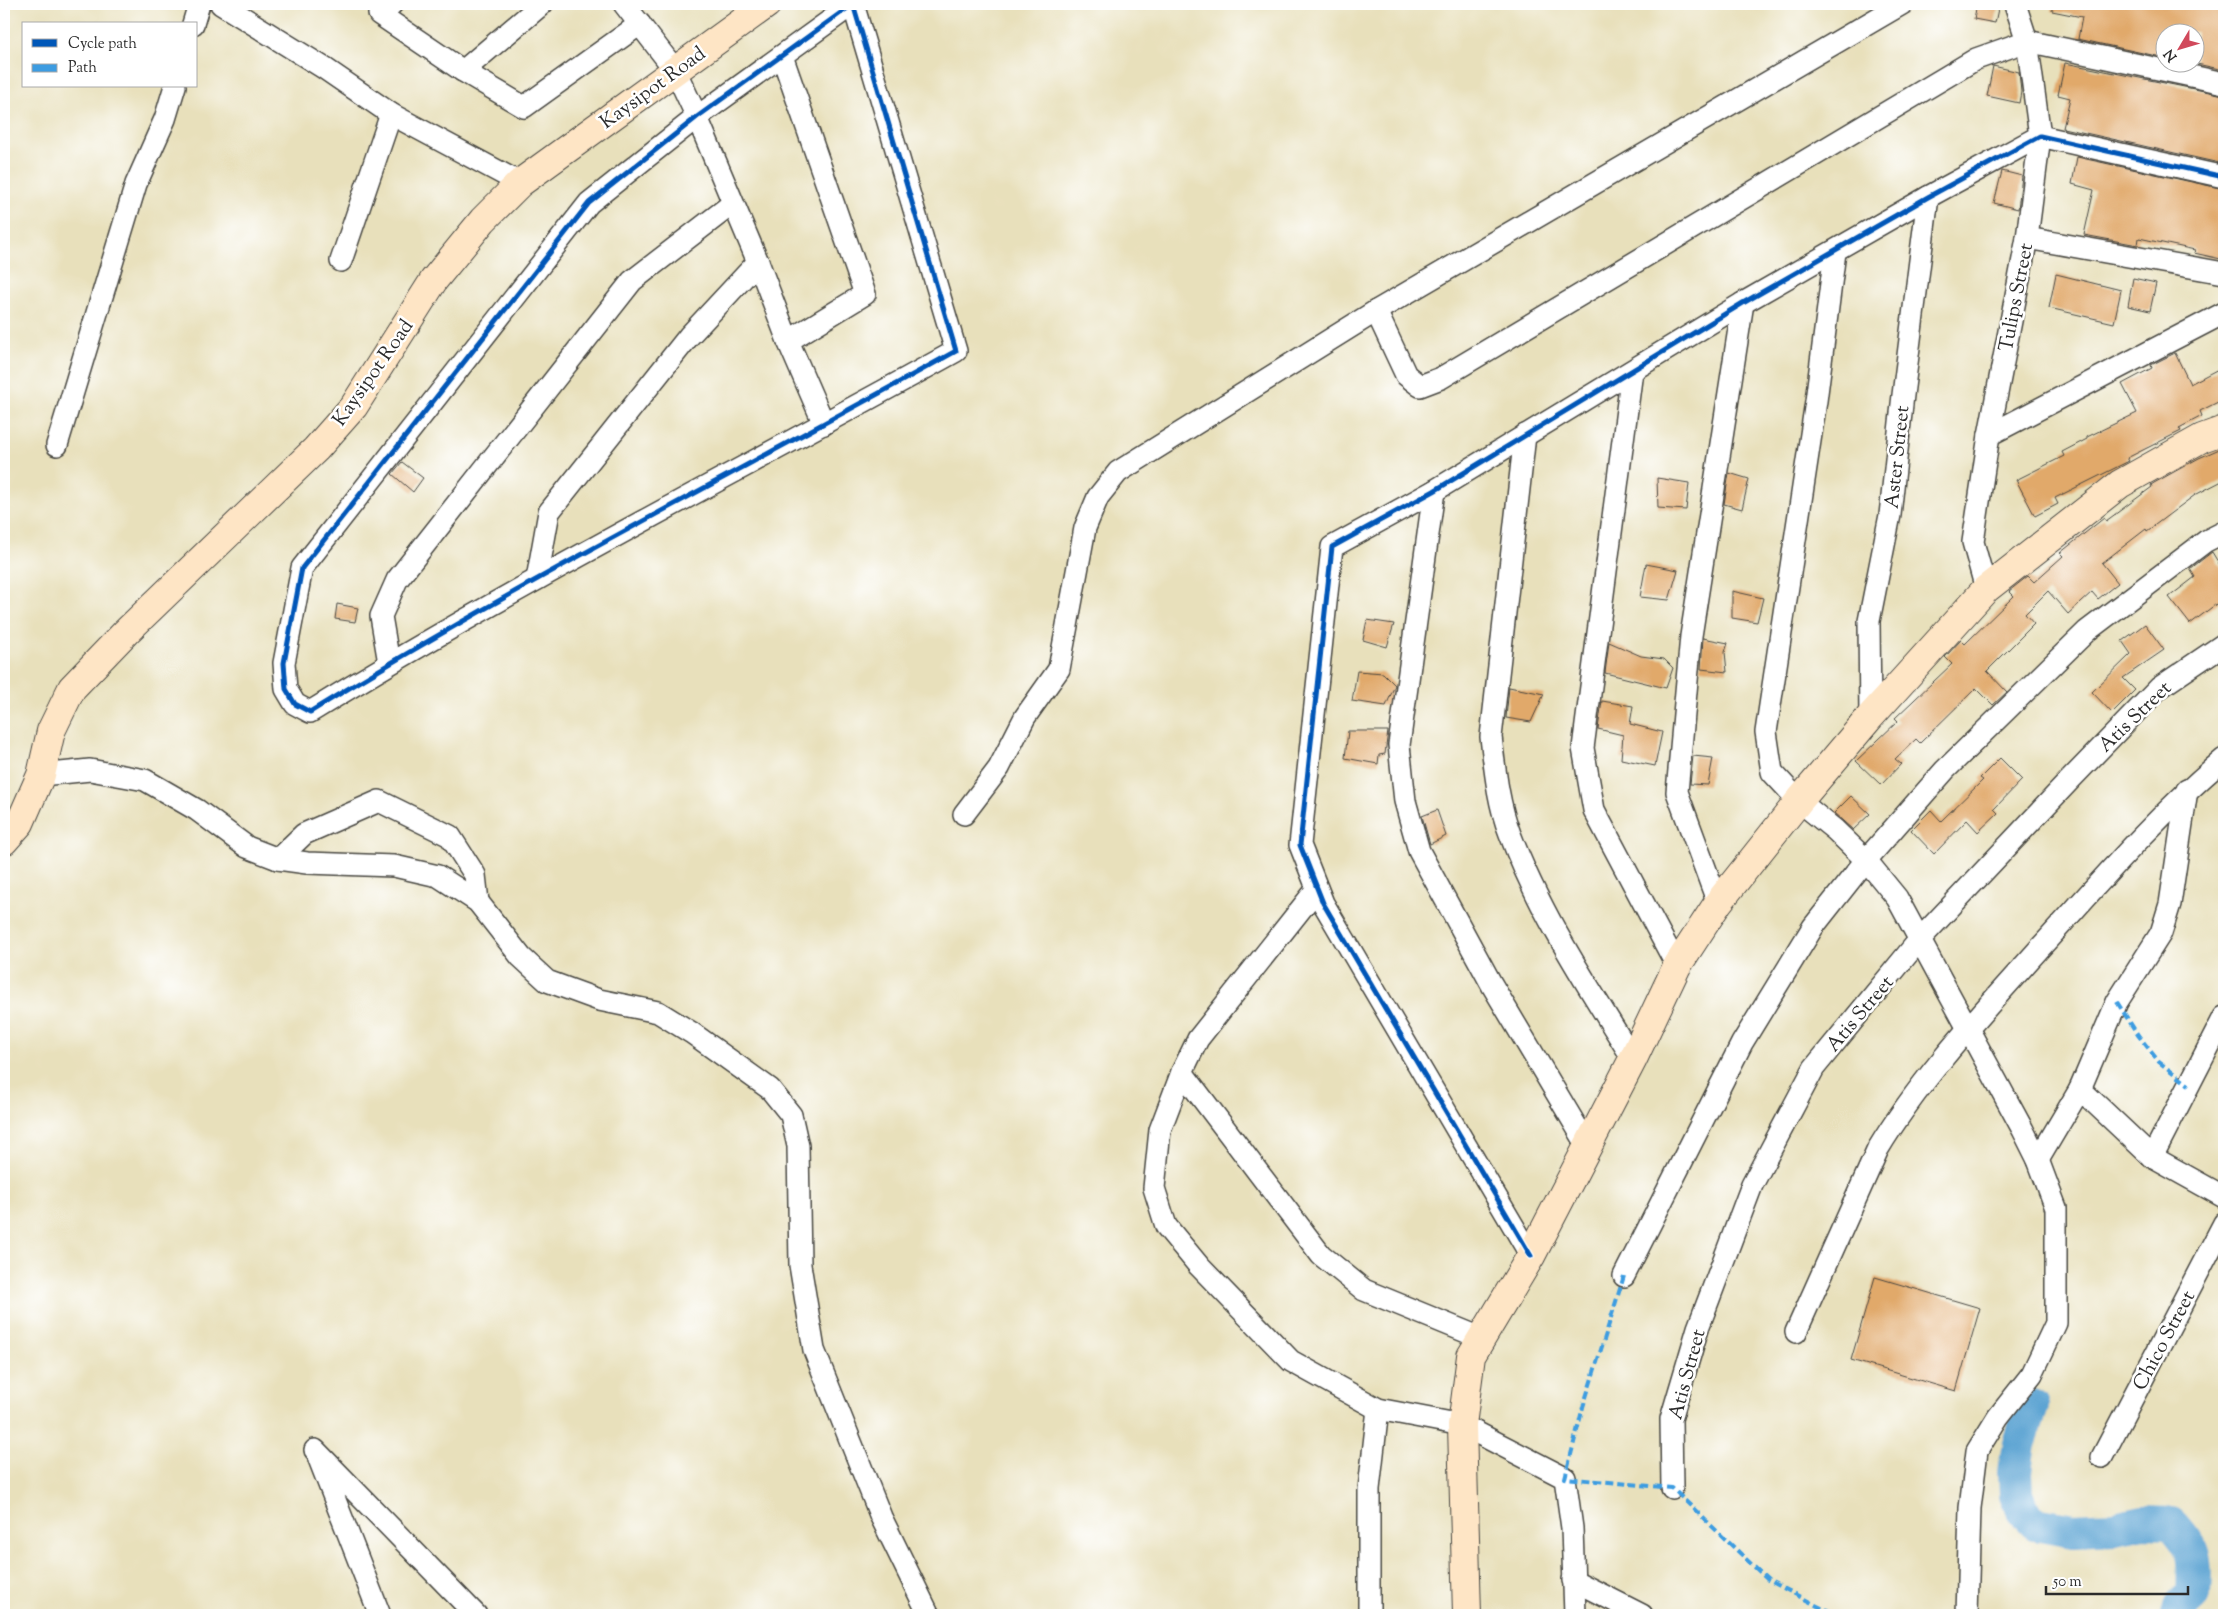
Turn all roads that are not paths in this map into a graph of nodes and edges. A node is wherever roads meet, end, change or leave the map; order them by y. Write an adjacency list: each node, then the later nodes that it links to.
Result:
1 (199, 4): 9 (street)
2 (221, 4): 16 (street)
3 (392, 4): 13 (street)
4 (542, 4): 13 (street)
5 (767, 4): 12 (street, Kaysipot Road)
6 (1902, 4): 29 (street)
7 (2015, 4): 10 (street, Tulips Street)
8 (635, 11): 12 (street); 13 (street)
9 (194, 22)
10 (2028, 41): 14 (street); 18 (street, Tulips Street); 29 (street)
11 (782, 56): 17 (street); 31 (street); 33 (street)
12 (675, 70): 17 (street); 20 (street, Kaysipot Road)
13 (463, 71)
14 (2224, 83)
15 (173, 88): 37 (street)
16 (390, 114): 20 (street); 25 (street)
17 (697, 117): 22 (street); 43 (street)
18 (2040, 136): 19 (street); 21 (street); 23 (street, Tulips Street)
19 (2224, 177)
20 (520, 184): 46 (street, Kaysipot Road)
21 (1928, 197): 24 (street); 44 (street, Aster Street)
22 (732, 204): 26 (street); 43 (street)
23 (2027, 238): 27 (street); 36 (street, Tulips Street)
24 (1835, 252): 28 (street); 48 (street)
25 (340, 261)
26 (758, 262): 31 (street); 40 (street)
27 (2224, 273)
28 (1742, 302): 32 (street); 55 (street)
29 (1376, 311): 49 (street)
30 (2224, 313): 36 (street)
31 (788, 341): 33 (street)
32 (1632, 370): 35 (street); 57 (street)
33 (824, 424): 40 (street)
34 (2224, 430): 41 (street)
35 (1525, 435): 38 (street); 60 (street)
36 (1989, 435): 41 (street, Tulips Street)
37 (57, 445)
38 (1434, 491): 53 (street); 63 (street)
39 (2224, 532): 52 (street)
40 (537, 579): 43 (street)
41 (1986, 589): 44 (street)
42 (2224, 644): 56 (street, Atis Street)
43 (389, 663)
44 (1870, 717): 48 (street)
45 (2224, 759): 47 (street)
46 (41, 775): 50 (street, Kaysipot Road); 51 (street)
47 (2187, 790): 59 (street); 62 (street)
48 (1799, 801): 52 (street); 55 (street)
49 (964, 814)
50 (4, 841)
51 (278, 859): 54 (street); 54 (street)
52 (1866, 860): 56 (street); 69 (street)
53 (1316, 890): 61 (street); 68 (street)
54 (478, 902): 81 (street)
55 (1718, 903): 57 (street)
56 (1920, 939): 59 (street); 75 (street, Atis Street)
57 (1677, 966): 60 (street)
58 (2224, 1017): 64 (street)
59 (1968, 1029): 65 (street); 70 (street)
60 (1633, 1059): 63 (street)
61 (1182, 1072): 71 (street); 72 (street)
62 (2080, 1089): 64 (street); 65 (street)
63 (1588, 1146): 68 (street)
64 (2152, 1157): 66 (street)
65 (2038, 1160): 86 (street)
66 (2224, 1197)
67 (2224, 1223): 74 (street, Chico Street)
68 (1531, 1256): 71 (street)
69 (1624, 1276)
70 (1796, 1332)
71 (1481, 1338): 73 (street)
72 (1378, 1409): 73 (street); 82 (street)
73 (1462, 1425): 77 (street); 83 (street)
74 (2102, 1457)
75 (1672, 1488)
76 (438, 1576): 78 (street); 79 (street); 80 (street)
77 (1573, 1580): 84 (street); 85 (street)
78 (380, 1615)
79 (454, 1615)
80 (476, 1615)
81 (929, 1615)
82 (1369, 1615)
83 (1467, 1615)
84 (1575, 1615)
85 (1642, 1615)
86 (1967, 1615)

